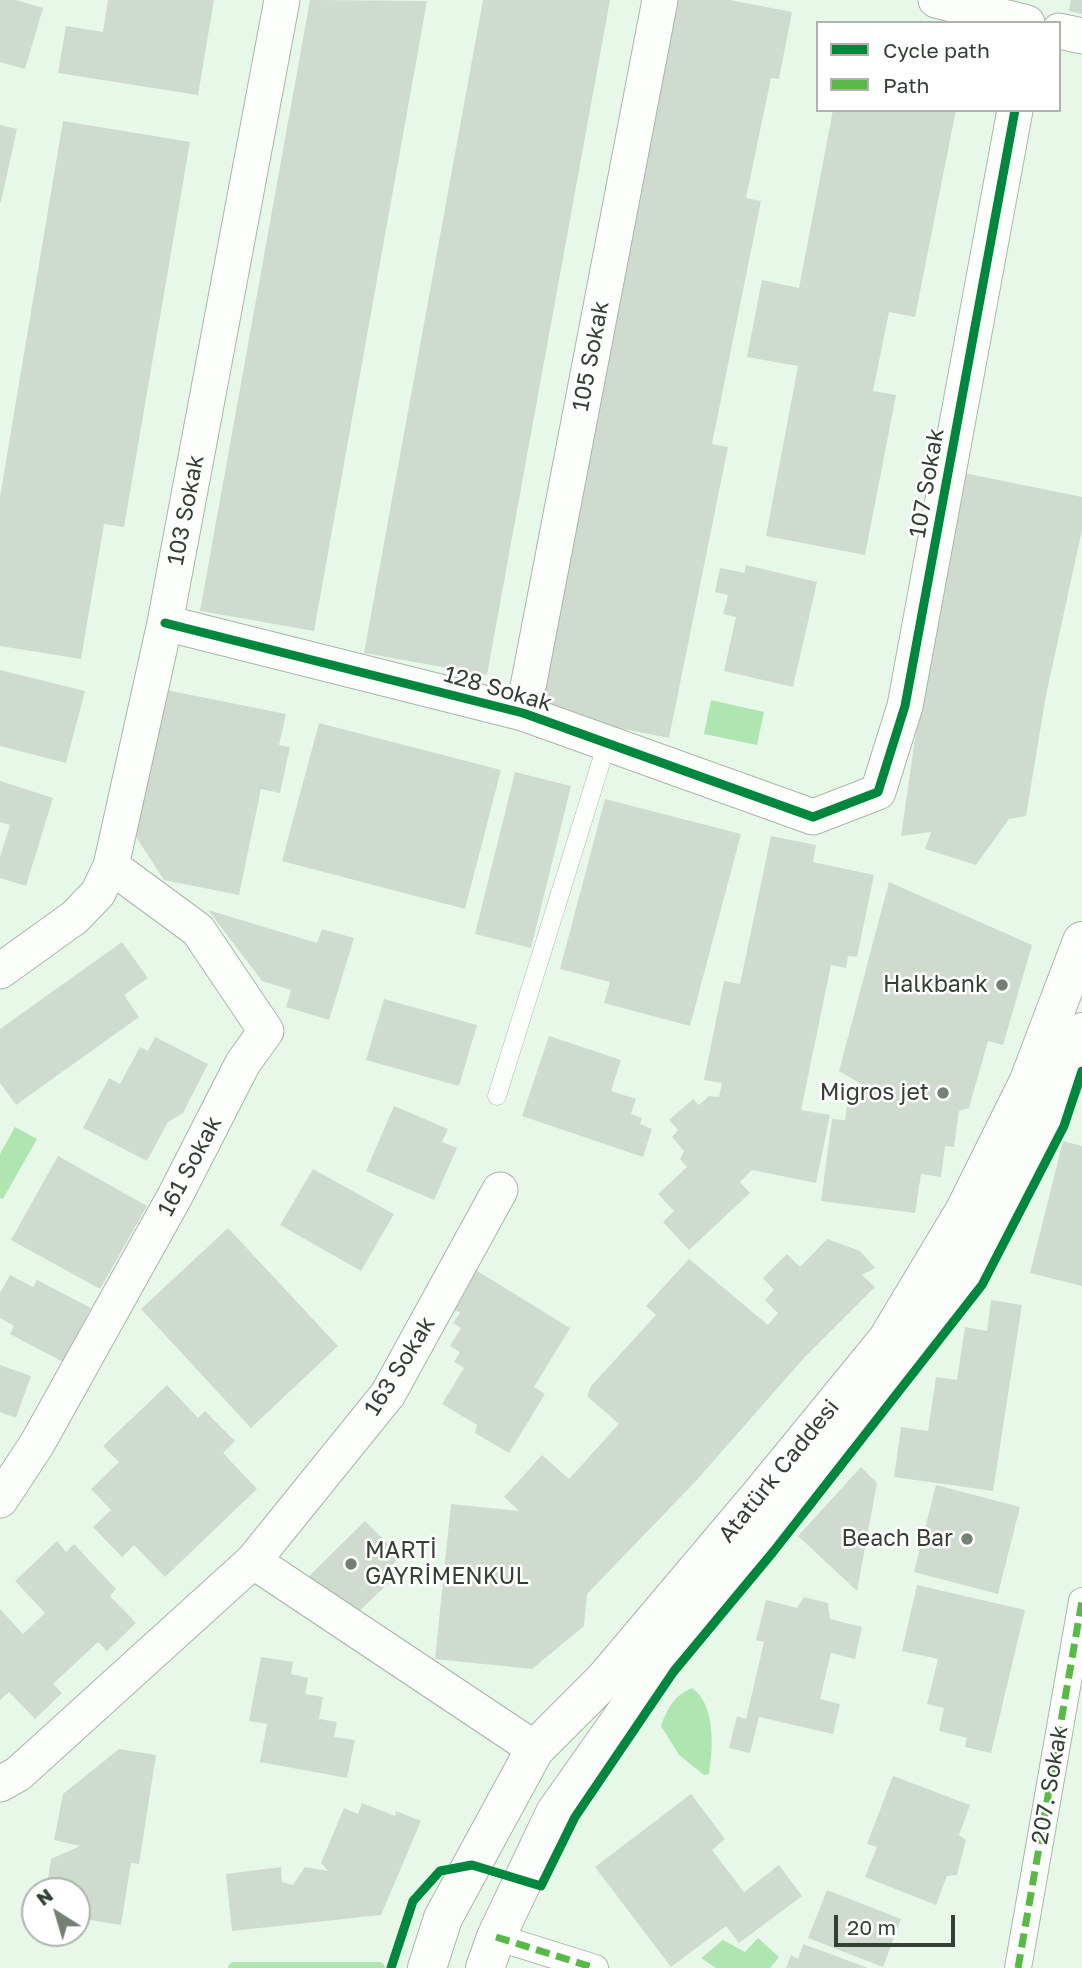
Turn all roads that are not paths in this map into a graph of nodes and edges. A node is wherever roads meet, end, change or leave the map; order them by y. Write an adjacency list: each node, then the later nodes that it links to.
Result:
1 (282, 0): 10 (street, 103 Sokak)
2 (660, 0): 11 (street, 105 Sokak)
3 (936, 0): 5 (street)
4 (1032, 0): 6 (street)
5 (1021, 21)
6 (1029, 21)
7 (1061, 31): 8 (street)
8 (1082, 36)
9 (1015, 112): 13 (street, 107 Sokak)
10 (165, 623): 11 (street, 128 Sokak); 14 (street, 103 Sokak)
11 (523, 713): 12 (street, 128 Sokak)
12 (607, 743): 13 (street, 128 Sokak); 18 (lane)
13 (813, 817)
14 (111, 866): 16 (street, 103 Sokak); 20 (street, 161 Sokak)
15 (1082, 941): 23 (main road, Atatürk Caddesi)
16 (0, 971)
17 (1082, 1032): 25 (main road, Atatürk Caddesi)
18 (497, 1096)
19 (500, 1190): 21 (street, 163 Sokak)
20 (0, 1500)
21 (253, 1561): 23 (street); 24 (street, 163 Sokak)
22 (1082, 1601): 28 (street, 207. Sokak)
23 (535, 1749): 26 (main road, Atatürk Caddesi)
24 (0, 1784)
25 (490, 1952): 27 (street)
26 (426, 1968)
27 (595, 1968)
28 (1018, 1968)

